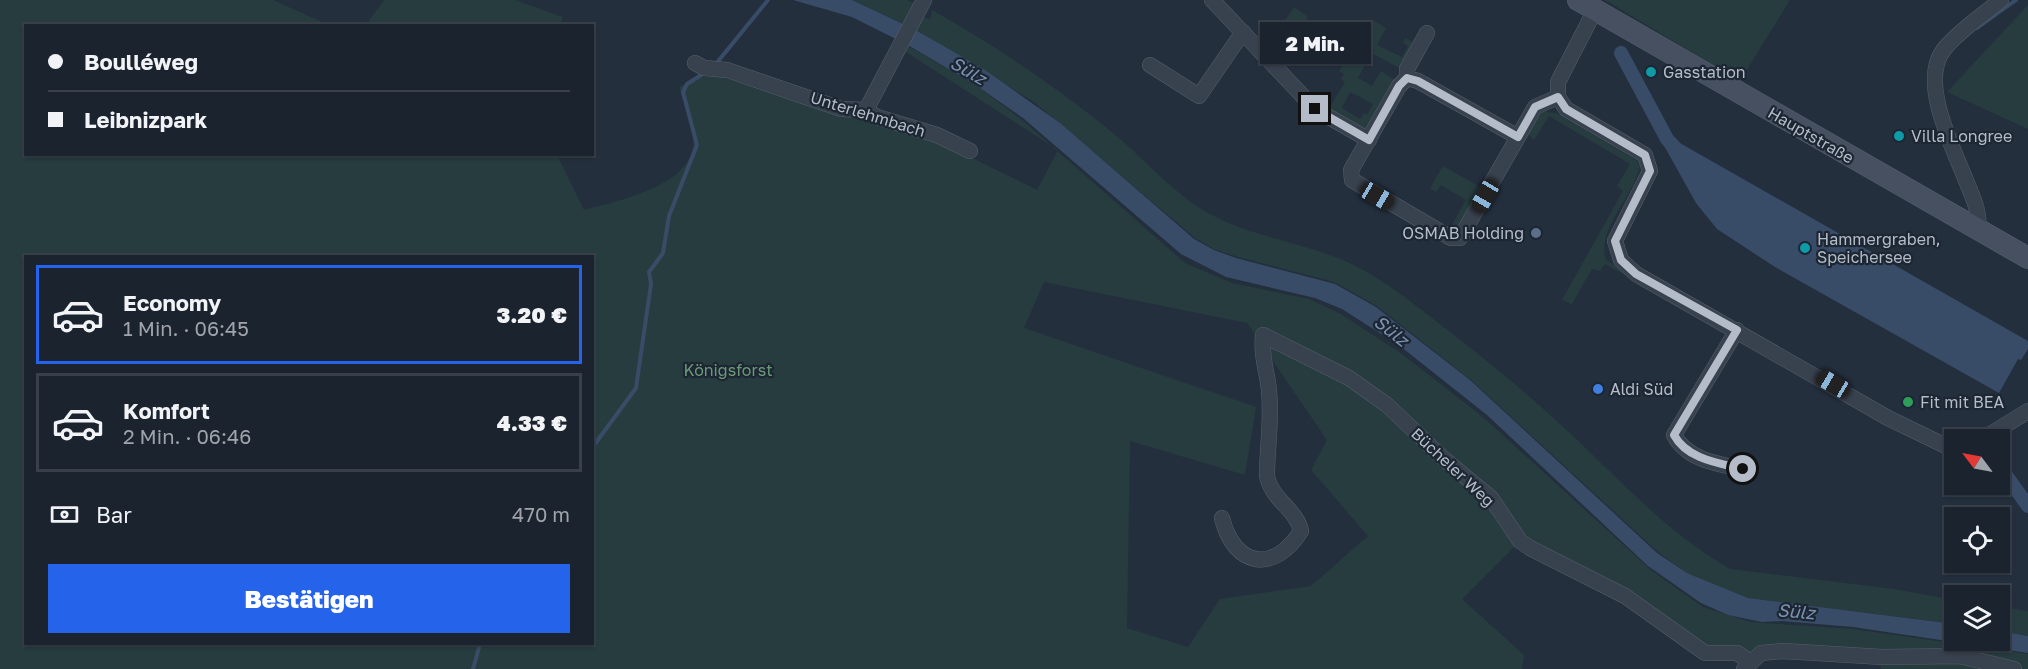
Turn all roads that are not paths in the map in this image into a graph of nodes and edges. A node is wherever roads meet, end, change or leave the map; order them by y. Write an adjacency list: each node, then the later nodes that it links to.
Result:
1 (1212, 0): 5 (street)
2 (2001, 0): 15 (street)
3 (922, 3): 11 (street)
4 (1586, 5): 10 (street); 15 (main road, Hauptstraße)
5 (1243, 32): 8 (street); 13 (street)
6 (1426, 33): 9 (street)
7 (695, 63): 11 (street, Unterlehmbach)
8 (1150, 65)
9 (1407, 78): 12 (street); 13 (street)
10 (1558, 97): 12 (street); 17 (street)
11 (866, 110): 14 (street, Unterlehmbach)
12 (1518, 137): 13 (street)
13 (1369, 140)
14 (970, 151)
15 (1978, 231): 16 (main road, Hauptstraße)
16 (2028, 258)
17 (1737, 330): 20 (street); 21 (street)
18 (2028, 411): 19 (street)
19 (1999, 429)
20 (1944, 445)
21 (1743, 469)
22 (1222, 518): 23 (street, Bücheler Weg)
23 (1747, 665): 24 (street, Bücheler Weg)
24 (2014, 669)

